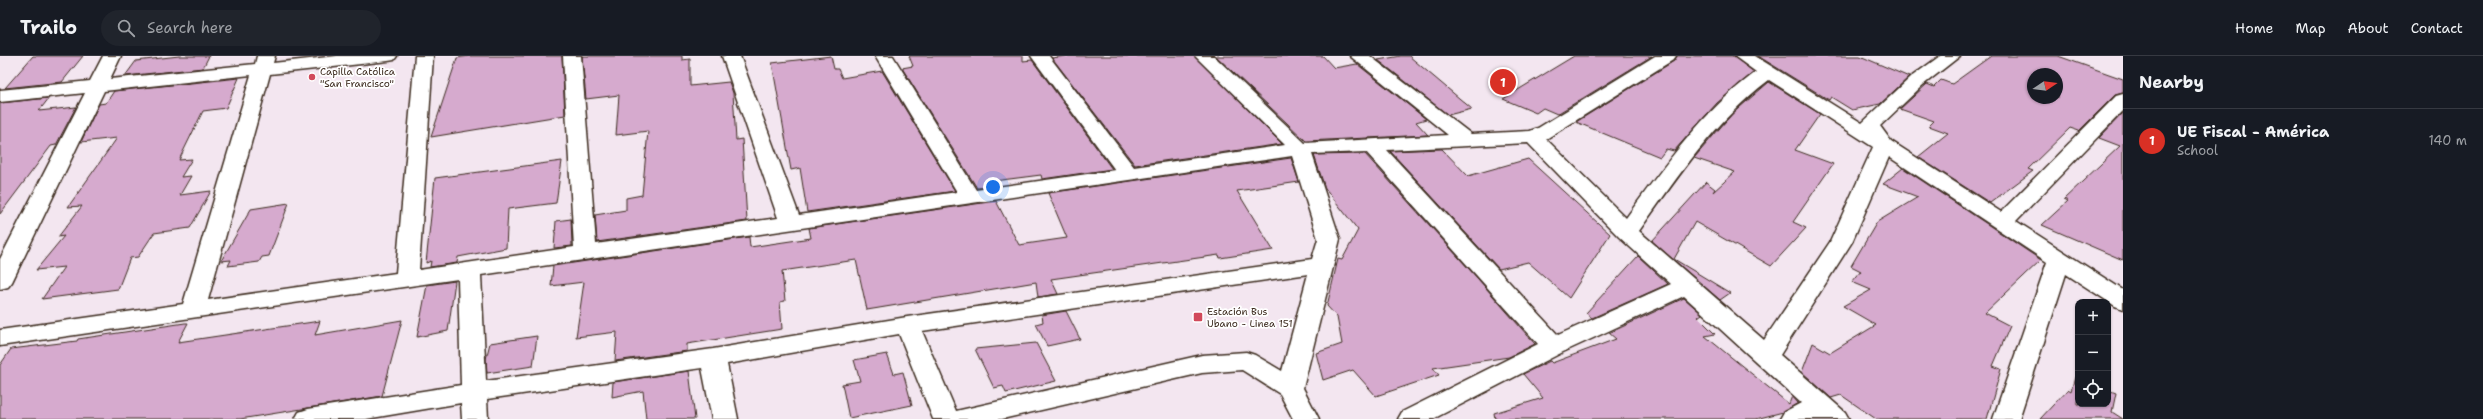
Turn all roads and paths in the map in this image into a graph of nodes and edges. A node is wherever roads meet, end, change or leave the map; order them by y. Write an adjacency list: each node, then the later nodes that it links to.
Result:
1 (112, 56): 15 (street)
2 (388, 56): 13 (street)
3 (424, 56): 32 (street)
4 (572, 56): 28 (street)
5 (731, 56): 26 (street)
6 (884, 56): 24 (street)
7 (1040, 56): 23 (street)
8 (1204, 56): 22 (street)
9 (1359, 56): 19 (street)
10 (1667, 56): 18 (street)
11 (1743, 56): 14 (street)
12 (1951, 56): 21 (street)
13 (264, 62): 15 (street); 36 (street)
14 (1768, 72): 21 (street); 27 (street)
15 (97, 85): 16 (street); 33 (street)
16 (0, 96)
17 (2123, 100): 25 (street)
18 (1533, 137): 19 (street); 27 (street)
19 (1466, 140): 20 (street)
20 (1371, 145): 22 (street); 39 (street)
21 (1884, 145): 25 (street); 40 (street)
22 (1300, 149): 23 (street); 30 (street)
23 (1129, 174): 24 (street)
24 (970, 197): 26 (street)
25 (2002, 223): 29 (street)
26 (791, 224): 28 (street)
27 (1627, 232): 34 (street)
28 (586, 253): 31 (street)
29 (2059, 259): 35 (street); 53 (street)
30 (1321, 265): 37 (street); 42 (street)
31 (469, 271): 32 (street); 43 (street)
32 (407, 279): 36 (street)
33 (0, 282)
34 (1687, 286): 39 (street); 40 (street)
35 (2123, 301)
36 (193, 310): 38 (street)
37 (907, 325): 41 (street); 48 (street)
38 (0, 338)
39 (1554, 346): 51 (street)
40 (1766, 356): 44 (street)
41 (713, 358): 43 (street); 47 (street)
42 (1290, 388): 49 (street); 50 (street)
43 (474, 392): 45 (street); 46 (street)
44 (1828, 412): 52 (street)
45 (308, 419)
46 (475, 419)
47 (725, 419)
48 (946, 419)
49 (961, 419)
50 (1306, 419)
51 (1411, 419)
52 (1793, 419)
53 (2006, 419)

